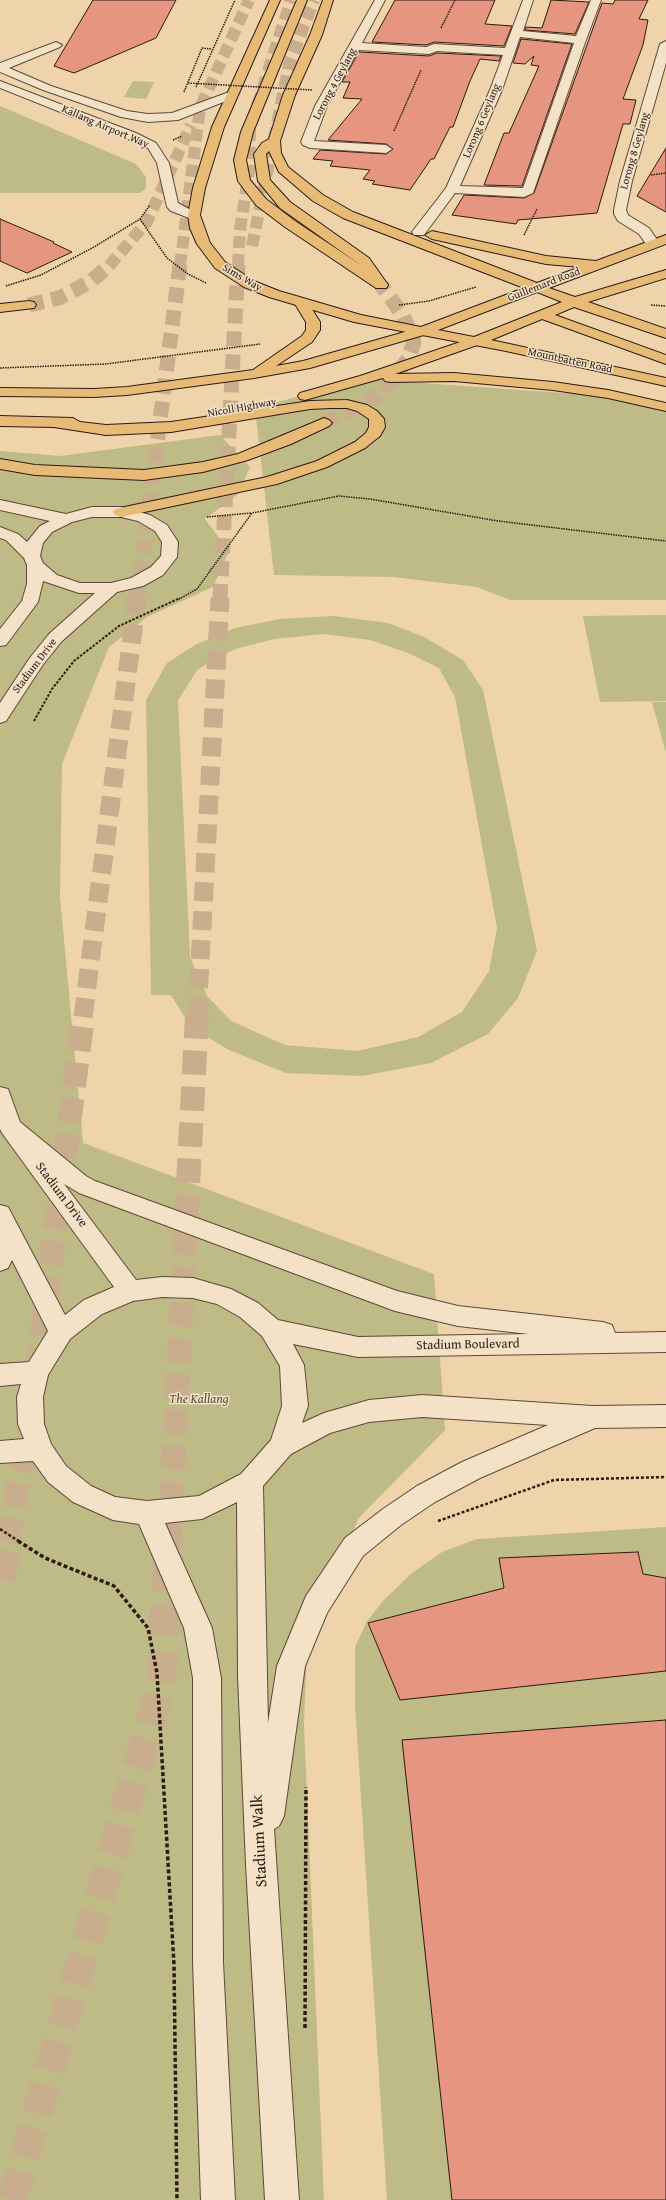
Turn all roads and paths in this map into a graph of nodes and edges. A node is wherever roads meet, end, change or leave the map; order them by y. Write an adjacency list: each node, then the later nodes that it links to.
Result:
1 (235, 0): 14 (path)
2 (276, 0): 21 (main road, Sims Way)
3 (302, 0): 22 (main road)
4 (328, 0): 22 (main road)
5 (380, 0): 13 (street, Lorong 4 Geylang)
6 (455, 0): 15 (path)
7 (528, 0): 9 (street, Lorong 6 Geylang)
8 (596, 0): 10 (street)
9 (515, 34): 10 (street); 16 (street, Lorong 6 Geylang)
10 (580, 40): 27 (street)
11 (666, 44): 33 (street, Lorong 8 Geylang)
12 (56, 45): 17 (street)
13 (354, 46): 15 (street); 23 (street, Lorong 4 Geylang)
14 (212, 49): 19 (path); 20 (path, bridge)
15 (430, 50): 16 (street); 23 (path)
16 (508, 52): 26 (street, Lorong 6 Geylang)
17 (0, 68): 21 (street, Kallang Airport Way)
18 (0, 84): 28 (street, Kallang Airport Way)
19 (195, 88)
20 (312, 90)
21 (232, 95): 28 (main road, Sims Way)
22 (274, 141): 30 (main road)
23 (386, 149)
24 (666, 173): 25 (path)
25 (645, 176)
26 (452, 189): 27 (street); 31 (street, Lorong 6 Geylang)
27 (527, 192): 32 (path)
28 (194, 216): 42 (main road, Sims Way)
29 (140, 219): 39 (path)
30 (388, 231): 31 (main road); 40 (main road)
31 (419, 232): 34 (main road)
32 (521, 241)
33 (660, 242): 35 (main road, Guillemard Road)
34 (517, 254): 35 (main road); 36 (main road)
35 (614, 259): 36 (main road, Guillemard Road)
36 (598, 265): 40 (main road, Guillemard Road)
37 (666, 274): 41 (main road, Guillemard Road)
38 (478, 286): 44 (path)
39 (0, 288)
40 (538, 288): 41 (main road); 46 (main road); 47 (main road, Guillemard Road)
41 (574, 302): 46 (main road, Guillemard Road); 48 (main road)
42 (302, 304): 47 (main road, Sims Way); 53 (main road)
43 (29, 305): 45 (main road)
44 (395, 305)
45 (0, 308)
46 (540, 314): 49 (main road, Guillemard Road); 51 (main road)
47 (422, 331): 49 (main road, Sims Way); 53 (main road)
48 (666, 334)
49 (474, 341): 54 (main road, Nicoll Highway); 55 (main road, Mountbatten Road)
50 (265, 343): 52 (path)
51 (666, 360)
52 (0, 368)
53 (254, 374): 56 (main road)
54 (365, 379): 57 (main road); 60 (main road, Nicoll Highway)
55 (666, 382)
56 (0, 392)
57 (666, 407)
58 (0, 421): 60 (main road, Nicoll Highway)
59 (324, 423): 61 (main road)
60 (59, 424): 63 (main road)
61 (0, 464)
62 (0, 504): 64 (street, Stadium Drive)
63 (121, 512): 64 (street, Stadium Drive); 68 (street, Stadium Drive)
64 (66, 519): 67 (street, Stadium Drive)
65 (0, 532): 67 (street, Stadium Drive)
66 (666, 541): 71 (path)
67 (33, 560): 68 (street, Stadium Drive); 69 (street, Stadium Drive)
68 (111, 588): 70 (street, Stadium Drive)
69 (0, 640)
70 (0, 717)
71 (34, 721)
72 (0, 1095): 73 (street, Stadium Drive)
73 (10, 1127): 76 (street, Stadium Drive); 79 (street)
74 (5, 1223): 75 (street); 78 (street)
75 (0, 1261)
76 (130, 1291): 77 (street, Stadium Boulevard); 78 (street, Stadium Boulevard)
77 (271, 1328): 80 (street, Stadium Boulevard); 85 (street, Stadium Boulevard)
78 (61, 1332): 81 (street, Stadium Boulevard)
79 (666, 1338)
80 (666, 1342)
81 (36, 1372): 82 (street); 86 (street, Stadium Boulevard)
82 (0, 1375)
83 (666, 1416): 84 (street, Stadium Boulevard)
84 (593, 1417): 85 (street, Stadium Boulevard); 94 (street)
85 (282, 1446): 89 (street, Stadium Boulevard)
86 (40, 1449): 87 (street); 90 (street, Stadium Boulevard)
87 (0, 1452)
88 (666, 1477): 91 (path)
89 (250, 1482): 90 (street, Stadium Boulevard); 94 (street, Stadium Walk)
90 (147, 1513): 97 (street)
91 (430, 1524)
92 (0, 1529): 96 (path)
93 (306, 1778): 95 (path)
94 (261, 1865): 98 (street, Stadium Walk)
95 (305, 2033)
96 (177, 2200)
97 (218, 2200)
98 (282, 2200)

